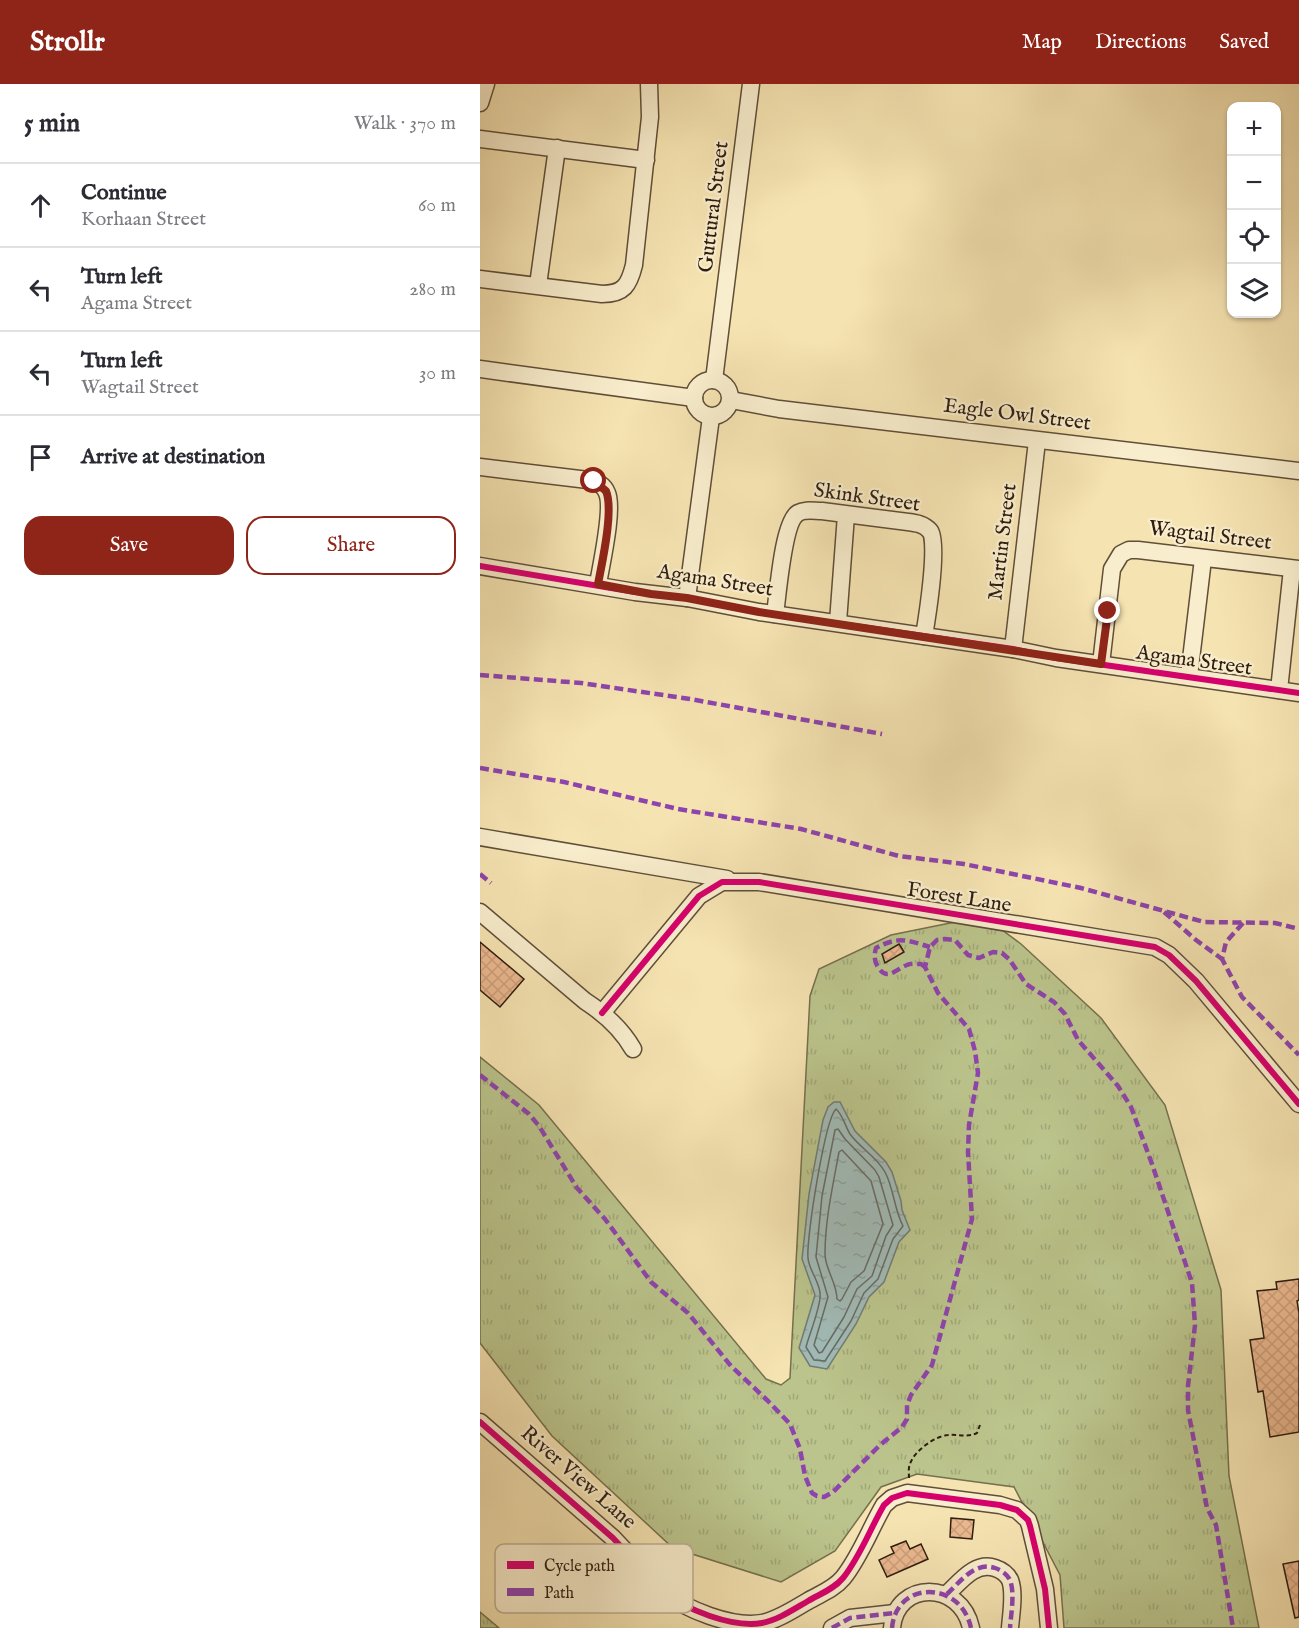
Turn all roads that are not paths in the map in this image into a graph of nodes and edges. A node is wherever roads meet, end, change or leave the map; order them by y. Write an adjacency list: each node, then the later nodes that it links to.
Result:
1 (486, 84): 4 (street)
2 (649, 84): 7 (street)
3 (751, 84): 11 (street, Guttural Street)
4 (480, 103)
5 (480, 139): 6 (street)
6 (557, 148): 7 (street); 9 (street)
7 (646, 160): 9 (street)
8 (480, 279): 9 (street)
9 (538, 285)
10 (480, 369): 12 (street)
11 (714, 380): 12 (street); 13 (street)
12 (694, 398): 14 (street)
13 (731, 400): 14 (street); 15 (street, Eagle Owl Street)
14 (711, 417): 23 (street)
15 (1038, 441): 17 (street, Eagle Owl Street); 27 (street, Martin Street)
16 (480, 467): 22 (street)
17 (1299, 471)
18 (846, 514): 24 (street, Skink Street); 25 (street); 26 (street, Skink Street)
19 (1203, 559): 21 (street, Wagtail Street); 28 (street, Wagtail Street); 29 (street)
20 (480, 566): 22 (street, Agama Street)
21 (1296, 569): 30 (street)
22 (598, 584): 23 (street, Agama Street)
23 (687, 598): 24 (street, Agama Street)
24 (775, 614): 25 (street, Agama Street)
25 (838, 622): 26 (street, Agama Street)
26 (924, 636): 27 (street, Agama Street)
27 (1013, 649): 28 (street, Agama Street)
28 (1101, 664): 29 (street, Agama Street)
29 (1189, 676): 30 (street, Agama Street)
30 (1279, 690): 31 (street, Agama Street)
31 (1299, 693)
32 (480, 837): 33 (street)
33 (737, 881): 35 (street, Forest Lane); 37 (street, Forest Lane)
34 (480, 912): 35 (street)
35 (602, 1012): 36 (street)
36 (633, 1049)
37 (1299, 1104)
38 (480, 1422): 39 (street, River View Lane)
39 (619, 1544)
40 (947, 1594): 42 (street); 44 (street); 45 (street)
41 (693, 1610): 46 (street, River View Lane)
42 (894, 1621): 43 (street)
43 (832, 1628)
44 (971, 1628)
45 (1010, 1628)
46 (1049, 1628)

